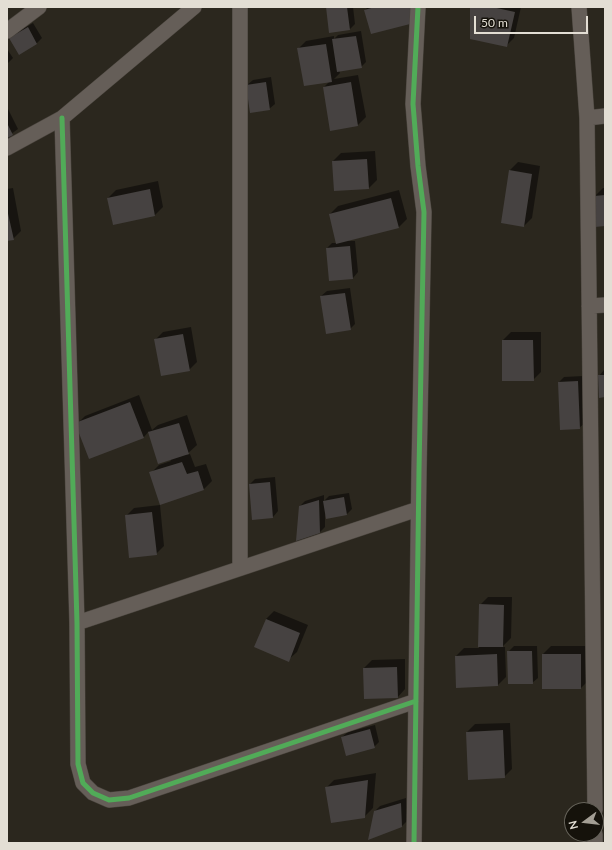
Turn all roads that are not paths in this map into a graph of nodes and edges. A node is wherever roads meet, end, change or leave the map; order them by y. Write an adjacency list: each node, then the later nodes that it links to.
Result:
1 (39, 7): 6 (street)
2 (194, 7): 8 (street)
3 (240, 7): 15 (street)
4 (418, 7): 14 (street)
5 (579, 7): 9 (street)
6 (7, 31)
7 (605, 116): 9 (street)
8 (62, 118): 10 (street); 16 (street)
9 (587, 118): 12 (street)
10 (7, 148)
11 (605, 305): 12 (street)
12 (590, 306): 13 (street)
13 (598, 495): 18 (street)
14 (418, 509): 15 (street); 17 (street)
15 (240, 568): 16 (street)
16 (76, 623): 17 (street)
17 (416, 702): 19 (street)
18 (594, 802)
19 (414, 843)

